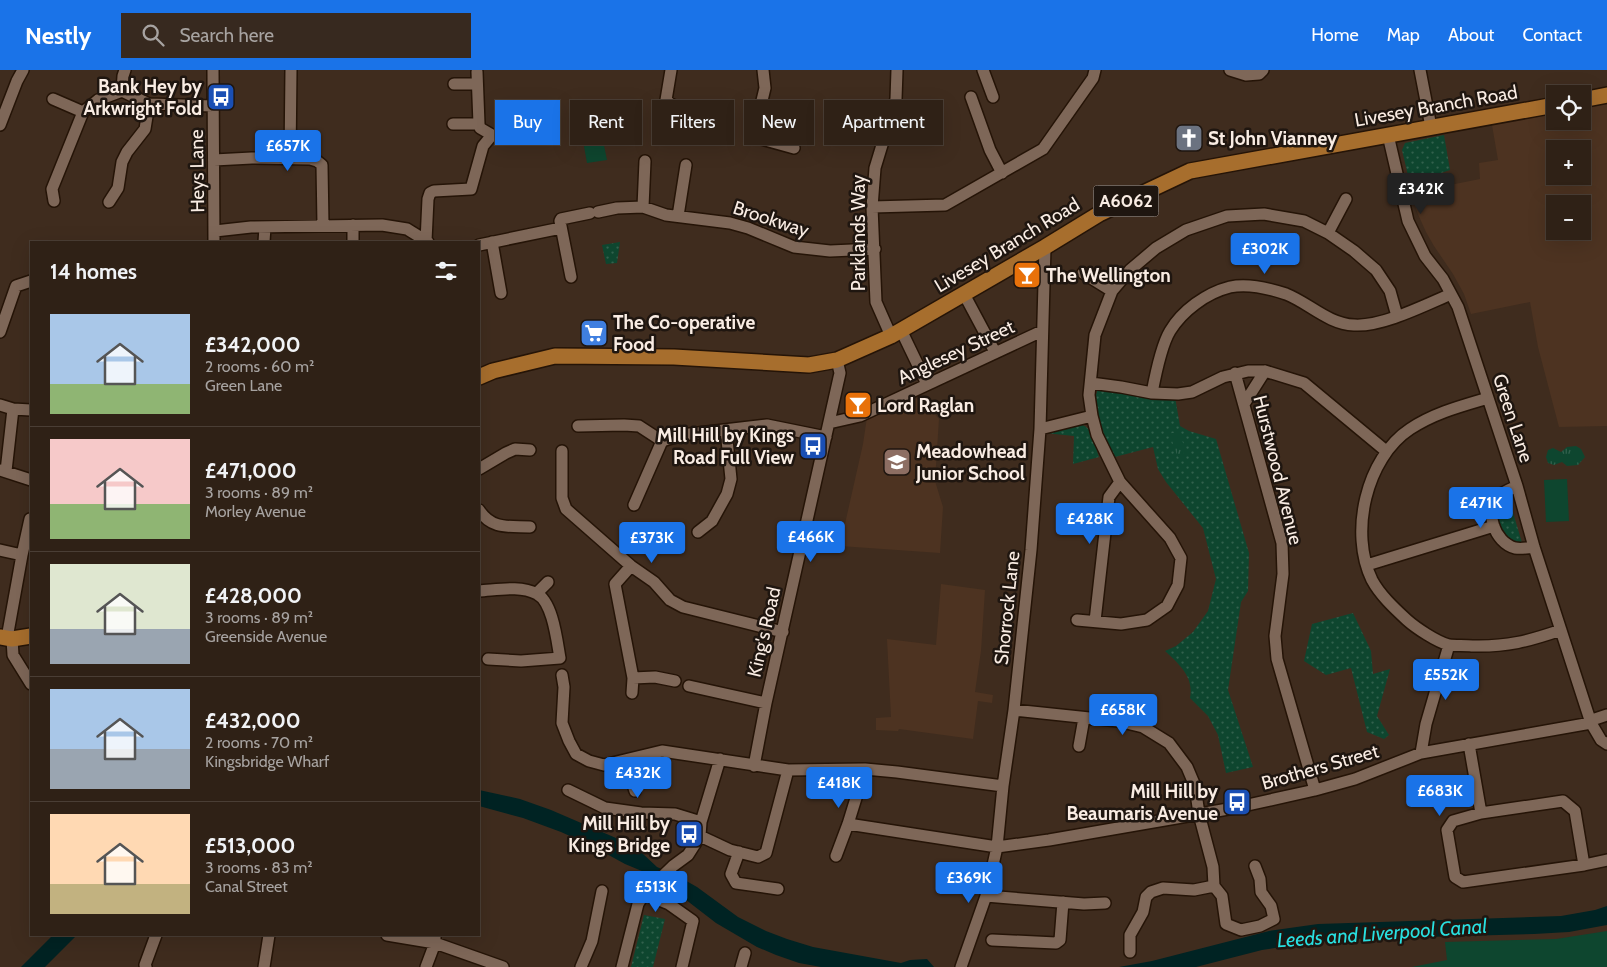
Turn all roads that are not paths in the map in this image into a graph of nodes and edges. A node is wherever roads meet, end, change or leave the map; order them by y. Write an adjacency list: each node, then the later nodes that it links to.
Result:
1 (23, 70): 17 (street)
2 (125, 70): 14 (street)
3 (213, 70): 23 (street, Heys Lane)
4 (292, 70): 32 (street)
5 (671, 70): 21 (street)
6 (763, 70): 31 (street)
7 (897, 70): 40 (street, Parklands Way)
8 (983, 70): 16 (street)
9 (1095, 70): 36 (street)
10 (1230, 70): 11 (street)
11 (1263, 70)
12 (1420, 70): 29 (street)
13 (454, 84): 27 (street)
14 (122, 91): 22 (street); 25 (street)
15 (1607, 95): 19 (main road)
16 (992, 96)
17 (4, 97): 28 (street)
18 (971, 97): 36 (street)
19 (1591, 98)
20 (53, 99): 25 (street)
21 (666, 100)
22 (149, 104): 23 (street); 39 (street)
23 (213, 106): 33 (street, Heys Lane)
24 (1546, 107): 29 (main road, Livesey Branch Road / A6062)
25 (82, 112): 38 (street)
26 (453, 124): 27 (street)
27 (479, 124): 52 (street)
28 (0, 125)
29 (1431, 127): 30 (main road, Livesey Branch Road / A6062)
30 (1388, 135): 55 (main road, Livesey Branch Road / A6062); 63 (street, Green Lane)
31 (794, 148)
32 (290, 159): 33 (street); 43 (street)
33 (214, 160): 48 (street, Heys Lane)
34 (645, 161): 41 (street)
35 (686, 165): 42 (street)
36 (1002, 173): 40 (street)
37 (1346, 199): 47 (street)
38 (54, 201)
39 (109, 202)
40 (872, 207): 56 (street, Parklands Way)
41 (643, 208): 42 (street, Brookway); 46 (street, Brookway)
42 (678, 216): 56 (street, Brookway)
43 (323, 225): 44 (street); 45 (street)
44 (353, 225): 50 (street); 51 (street)
45 (265, 227): 48 (street); 49 (street)
46 (561, 228): 53 (street); 58 (street)
47 (1328, 233): 60 (street); 64 (street)
48 (215, 237)
49 (264, 241)
50 (353, 241)
51 (425, 241)
52 (427, 241)
53 (492, 242): 54 (street); 61 (street)
54 (480, 245)
55 (1045, 247): 62 (main road, Livesey Branch Road / A6062); 65 (street, Shorrock Lane)
56 (874, 249): 67 (street, Parklands Way)
57 (1083, 273): 60 (street)
58 (571, 277)
59 (30, 281): 66 (street)
60 (1112, 291): 73 (street)
61 (501, 293)
62 (964, 294): 67 (main road, Livesey Branch Road / A6062); 68 (street)
63 (1451, 294): 64 (street); 76 (street, Green Lane)
64 (1397, 316): 75 (street)
65 (1042, 331): 68 (street, Anglesey Street); 84 (street, Shorrock Lane)
66 (0, 332)
67 (896, 334): 69 (main road, Livesey Branch Road / A6062); 74 (street, Parklands Way)
68 (995, 352): 74 (street, Anglesey Street)
69 (837, 360): 72 (main road, Livesey Branch Road / A6062); 82 (street, King's Road)
70 (1265, 371): 71 (street); 77 (street); 90 (street)
71 (1235, 373): 75 (street); 77 (street, Hurstwood Avenue)
72 (480, 378)
73 (1091, 383): 75 (street); 81 (street)
74 (927, 384): 82 (street, Anglesey Street)
75 (1152, 393)
76 (1488, 398): 90 (street); 95 (street, Green Lane)
77 (1244, 404): 141 (street, Hurstwood Avenue)
78 (0, 405): 79 (street)
79 (13, 408): 80 (street); 92 (street)
80 (30, 410)
81 (1092, 416): 84 (street); 94 (street)
82 (828, 423): 86 (street, King's Road)
83 (578, 426): 87 (street)
84 (1040, 428): 126 (street, Shorrock Lane)
85 (726, 430): 86 (street); 87 (street); 101 (street)
86 (826, 437): 114 (street, King's Road)
87 (662, 441): 96 (street)
88 (530, 450): 91 (street)
89 (562, 451): 106 (street)
90 (1386, 451): 105 (street)
91 (480, 467)
92 (3, 470): 93 (street)
93 (30, 480)
94 (1120, 482): 112 (street); 112 (street)
95 (1517, 486): 99 (street); 102 (street, Green Lane)
96 (634, 505)
97 (480, 512): 100 (street)
98 (30, 520): 104 (street)
99 (1494, 526): 102 (street); 105 (street)
100 (530, 527)
101 (698, 532)
102 (1534, 547): 113 (street, Green Lane)
103 (0, 550): 104 (street)
104 (22, 555): 110 (street)
105 (1367, 565): 117 (street)
106 (631, 566): 114 (street); 120 (street)
107 (548, 582): 109 (street)
108 (480, 591): 109 (street)
109 (537, 594): 119 (street)
110 (6, 613): 116 (street)
111 (1077, 620): 112 (street)
112 (1095, 621)
113 (1561, 630): 117 (street); 129 (street, Green Lane)
114 (783, 632): 125 (street, King's Road)
115 (30, 636): 116 (main road)
116 (6, 638): 122 (street)
117 (1449, 645): 133 (street)
118 (488, 659): 119 (street)
119 (561, 666): 135 (street)
120 (633, 678): 121 (street); 124 (street)
121 (675, 681)
122 (30, 682)
123 (690, 686): 125 (street)
124 (632, 692)
125 (766, 704): 136 (street, King's Road)
126 (1014, 710): 128 (street); 139 (street, Shorrock Lane)
127 (1607, 715): 129 (street, Brothers Street)
128 (1084, 718): 132 (street); 144 (street)
129 (1591, 723): 130 (street, Brothers Street); 131 (street, Green Lane)
130 (1469, 744): 133 (street, Brothers Street); 143 (street)
131 (1607, 744)
132 (1079, 746)
133 (1421, 753): 141 (street, Brothers Street)
134 (720, 759): 135 (street); 136 (street); 145 (street)
135 (625, 760): 142 (street)
136 (754, 766): 138 (street)
137 (865, 769): 138 (street); 139 (street); 146 (street)
138 (788, 770): 149 (street)
139 (1003, 786): 148 (street, Shorrock Lane)
140 (568, 790): 145 (street)
141 (1314, 790): 144 (street, Brothers Street)
142 (635, 791)
143 (1481, 813): 152 (street); 152 (street)
144 (1200, 814): 148 (street, Brothers Street); 154 (street)
145 (701, 822): 147 (street)
146 (848, 824): 148 (street, Brothers Street); 150 (street)
147 (700, 836): 149 (street); 157 (street)
148 (997, 847): 158 (street, Shorrock Lane)
149 (739, 852): 155 (street)
150 (836, 856)
151 (1607, 860): 152 (street)
152 (1584, 865)
153 (1255, 866): 154 (street)
154 (1214, 886): 166 (street)
155 (778, 889)
156 (602, 891): 173 (street)
157 (644, 894): 174 (street); 175 (street)
158 (986, 896): 159 (street); 177 (street, Shorrock Lane)
159 (1063, 902): 160 (street); 165 (street)
160 (1104, 903)
161 (156, 936): 169 (street)
162 (269, 936): 170 (street)
163 (398, 936): 164 (street)
164 (435, 939): 168 (street); 171 (street)
165 (992, 940)
166 (1130, 952)
167 (745, 953): 176 (street)
168 (483, 964): 172 (street)
169 (144, 966)
170 (264, 967)
171 (426, 967)
172 (503, 967)
173 (581, 967)
174 (622, 967)
175 (682, 967)
176 (741, 967)
177 (961, 967)

